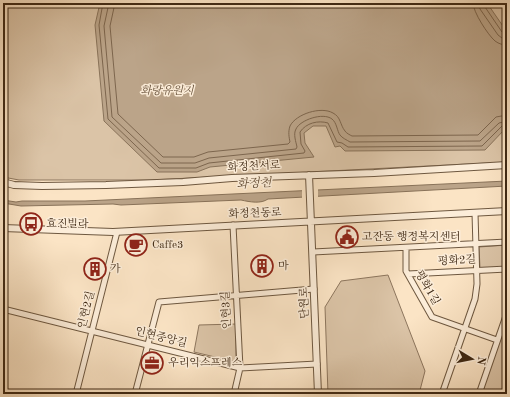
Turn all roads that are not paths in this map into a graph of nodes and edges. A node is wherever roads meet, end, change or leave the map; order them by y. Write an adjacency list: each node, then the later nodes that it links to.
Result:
1 (507, 166): 2 (street, 화정천서로)
2 (309, 178): 3 (street, 화정천서로); 6 (street, 단원로)
3 (3, 182)
4 (507, 212): 5 (street, 화정천동로)
5 (475, 213): 6 (street, 화정천동로); 11 (street)
6 (311, 222): 7 (street, 화정천동로); 13 (street, 단원로)
7 (233, 225): 9 (street, 화정천동로); 18 (street, 인현3길)
8 (3, 228): 9 (street, 화정천동로)
9 (117, 232): 22 (street, 인현2길)
10 (507, 242): 11 (street)
11 (476, 244): 12 (street); 15 (street)
12 (406, 248): 13 (street); 16 (street, 평화1길)
13 (312, 252): 17 (street, 단원로)
14 (507, 269): 15 (street, 평화2길)
15 (477, 270): 16 (street, 평화2길); 21 (street)
16 (408, 274): 21 (street, 평화1길)
17 (314, 289): 18 (street); 25 (street, 단원로)
18 (236, 295): 24 (street); 26 (street, 인현3길)
19 (3, 309): 22 (street, 인현중앙길)
20 (507, 312): 23 (street)
21 (464, 328): 23 (street, 평화1길); 31 (street)
22 (92, 331): 24 (street, 인현중앙길); 27 (street, 인현2길)
23 (497, 340): 32 (street)
24 (148, 345): 26 (street, 인현중앙길); 28 (street)
25 (317, 364): 26 (street, 인현중앙길); 30 (street, 단원로)
26 (240, 368): 29 (street, 인현3길)
27 (76, 394)
28 (135, 394)
29 (234, 394)
30 (318, 394)
31 (442, 394)
32 (479, 394)

